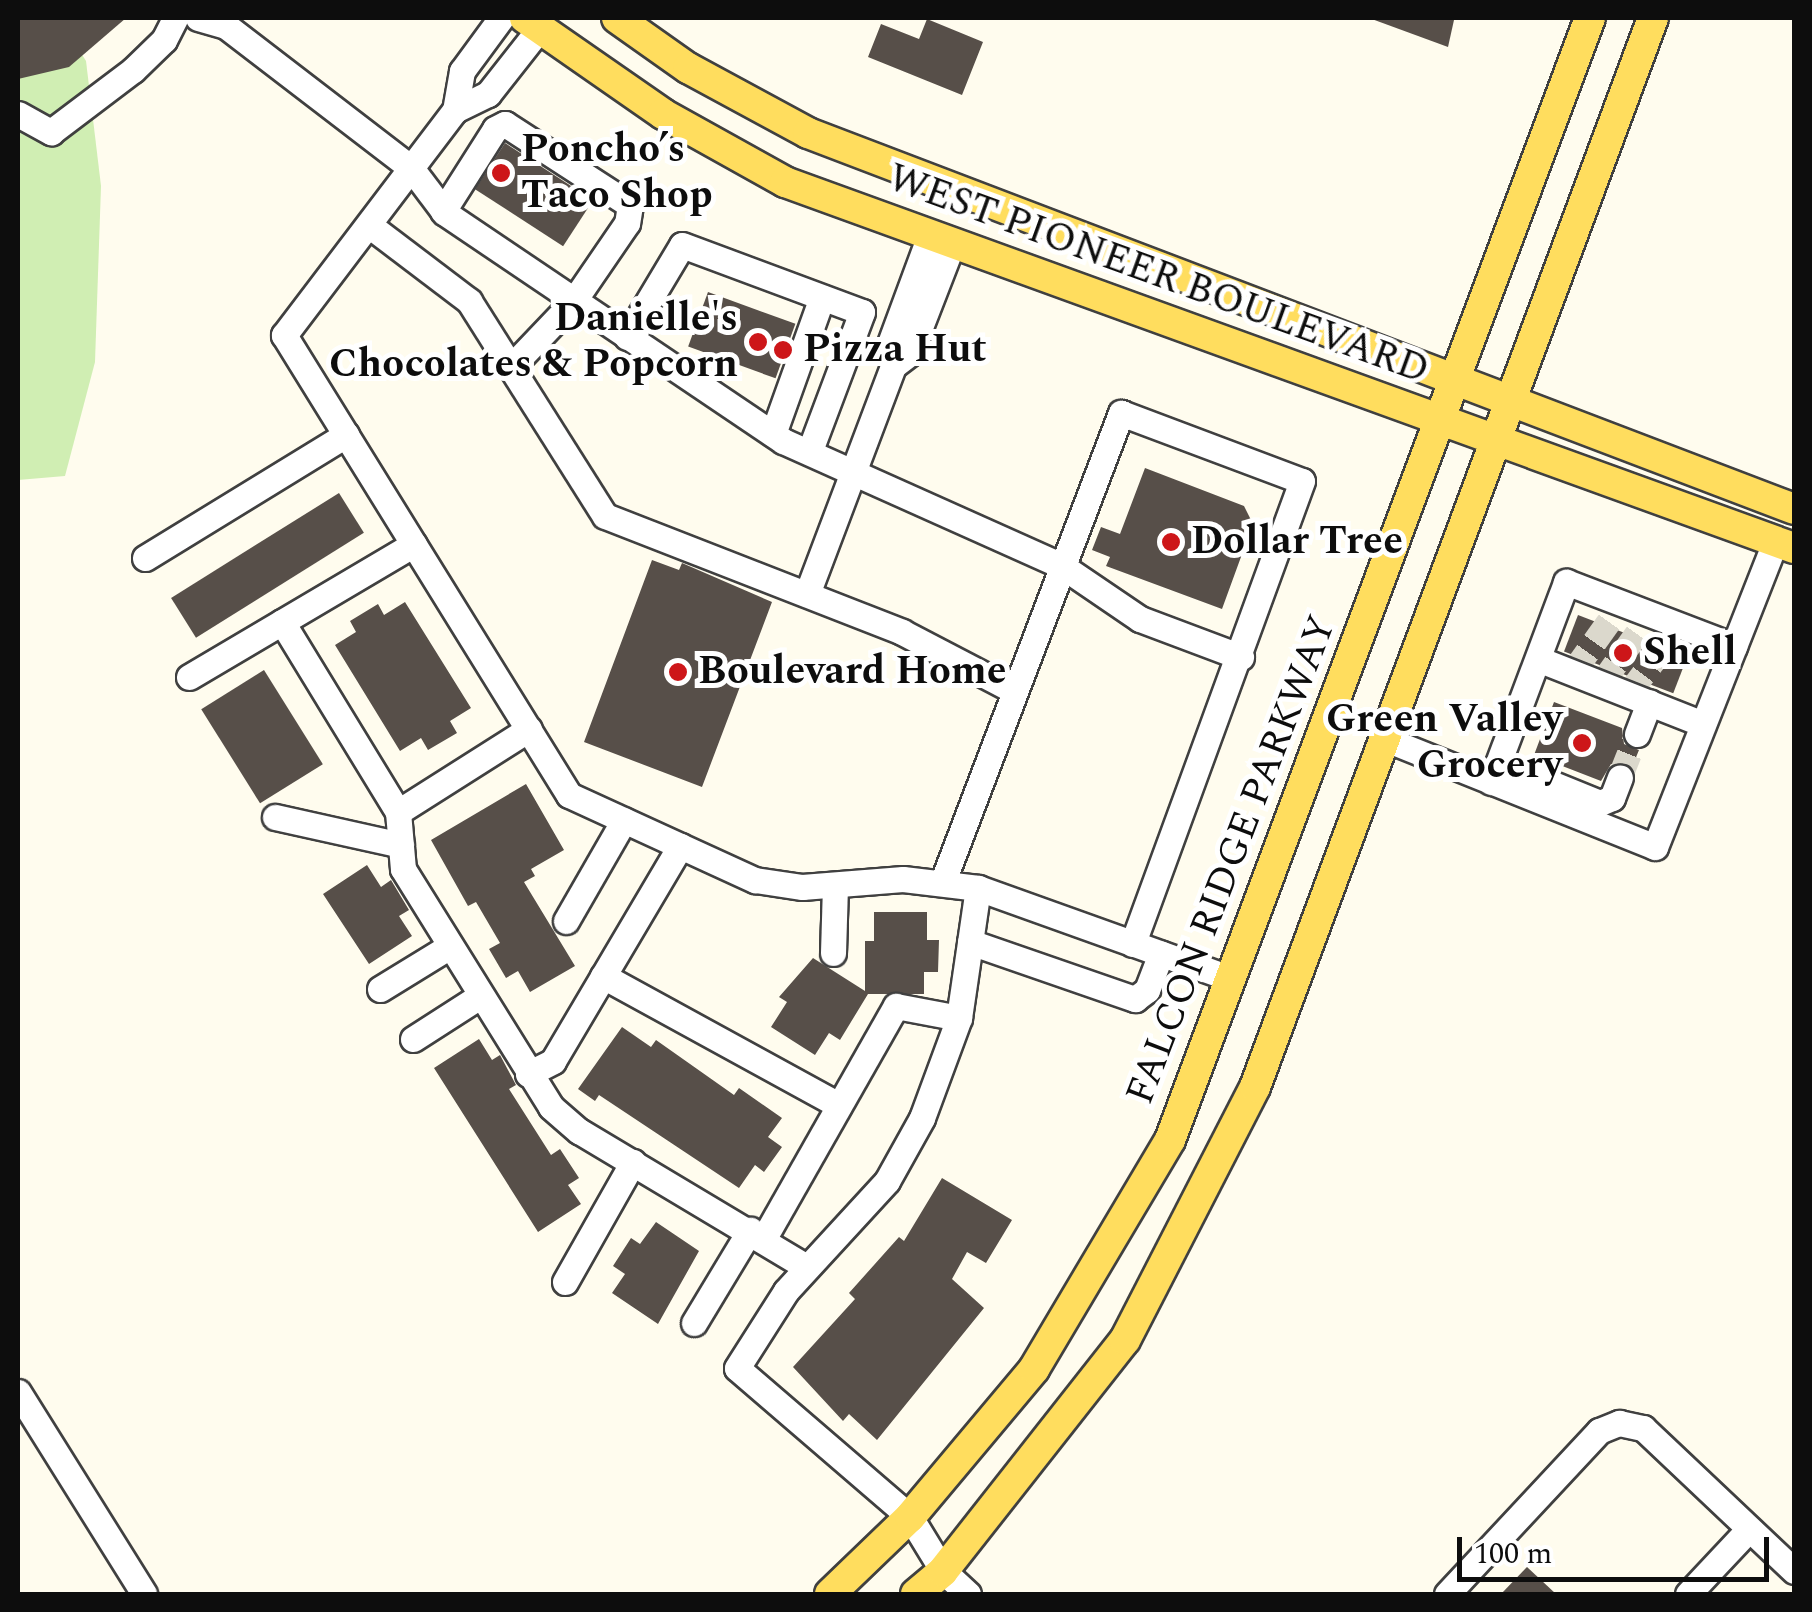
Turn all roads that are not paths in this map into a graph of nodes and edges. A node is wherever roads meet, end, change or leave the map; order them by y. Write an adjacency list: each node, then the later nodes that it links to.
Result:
1 (176, 18): 9 (street)
2 (198, 18): 10 (street)
3 (501, 18): 8 (street)
4 (617, 18): 18 (main road, WEST PIONEER BOULEVARD)
5 (1590, 18): 18 (main road, FALCON RIDGE PARKWAY)
6 (1653, 18): 19 (main road)
7 (538, 21): 8 (street); 13 (main road, WEST PIONEER BOULEVARD)
8 (455, 110): 10 (street)
9 (18, 114)
10 (411, 168): 11 (street); 12 (street)
11 (443, 210): 15 (street); 15 (street)
12 (369, 224): 17 (street); 22 (street)
13 (941, 239): 20 (main road, WEST PIONEER BOULEVARD); 25 (street)
14 (822, 297): 16 (street); 21 (street); 24 (street)
15 (574, 302): 16 (street); 17 (street)
16 (627, 337): 21 (street)
17 (510, 368): 31 (street)
18 (1456, 382): 19 (main road, WEST PIONEER BOULEVARD); 20 (main road, FALCON RIDGE PARKWAY)
19 (1508, 400): 23 (main road); 26 (main road, WEST PIONEER BOULEVARD)
20 (1442, 420): 23 (main road, WEST PIONEER BOULEVARD); 60 (main road, FALCON RIDGE PARKWAY)
21 (773, 434): 24 (street)
22 (346, 435): 28 (street); 29 (street)
23 (1493, 440): 27 (main road, WEST PIONEER BOULEVARD); 42 (main road)
24 (810, 450): 25 (street)
25 (855, 468): 30 (street); 31 (street)
26 (1794, 509)
27 (1788, 539): 33 (street)
28 (414, 544): 32 (street); 40 (street)
29 (145, 558)
30 (1062, 566): 34 (street); 34 (street); 37 (street)
31 (807, 594): 37 (street)
32 (282, 622): 36 (street); 45 (street)
33 (1734, 646): 35 (street); 39 (street)
34 (1241, 657): 55 (street)
35 (1538, 658): 38 (street); 43 (street)
36 (189, 677)
37 (1015, 691): 50 (street)
38 (1649, 702): 39 (street); 41 (street)
39 (1703, 724): 43 (street)
40 (529, 729): 45 (street); 47 (street)
41 (1637, 734)
42 (1383, 738): 43 (street); 75 (main road)
43 (1495, 772): 44 (street)
44 (1620, 777)
45 (398, 812): 48 (street)
46 (275, 817): 48 (street)
47 (624, 820): 49 (street); 53 (street)
48 (401, 845): 56 (street)
49 (680, 846): 51 (street); 59 (street)
50 (943, 882): 51 (street); 52 (street)
51 (836, 884): 57 (street)
52 (978, 888): 54 (street); 55 (street)
53 (566, 922)
54 (970, 942): 58 (street); 63 (street)
55 (1134, 944): 58 (street)
56 (450, 946): 61 (street); 62 (street)
57 (833, 953)
58 (1162, 954): 60 (street)
59 (603, 976): 65 (street); 66 (street)
60 (1229, 978): 73 (main road, FALCON RIDGE PARKWAY)
61 (380, 989)
62 (480, 996): 64 (street); 65 (street)
63 (960, 1018): 66 (street); 69 (street)
64 (413, 1039)
65 (528, 1074): 67 (street)
66 (839, 1105): 68 (street)
67 (632, 1162): 68 (street); 70 (street)
68 (757, 1234): 69 (street); 71 (street)
69 (806, 1267): 73 (street)
70 (565, 1282)
71 (694, 1323)
72 (18, 1392): 77 (street)
73 (910, 1517): 75 (street); 78 (main road, FALCON RIDGE PARKWAY)
74 (1749, 1529): 76 (street); 81 (street); 82 (street)
75 (943, 1570): 79 (main road); 80 (street)
76 (1794, 1570)
77 (144, 1594)
78 (830, 1594)
79 (916, 1594)
80 (968, 1594)
81 (1447, 1594)
82 (1688, 1594)

